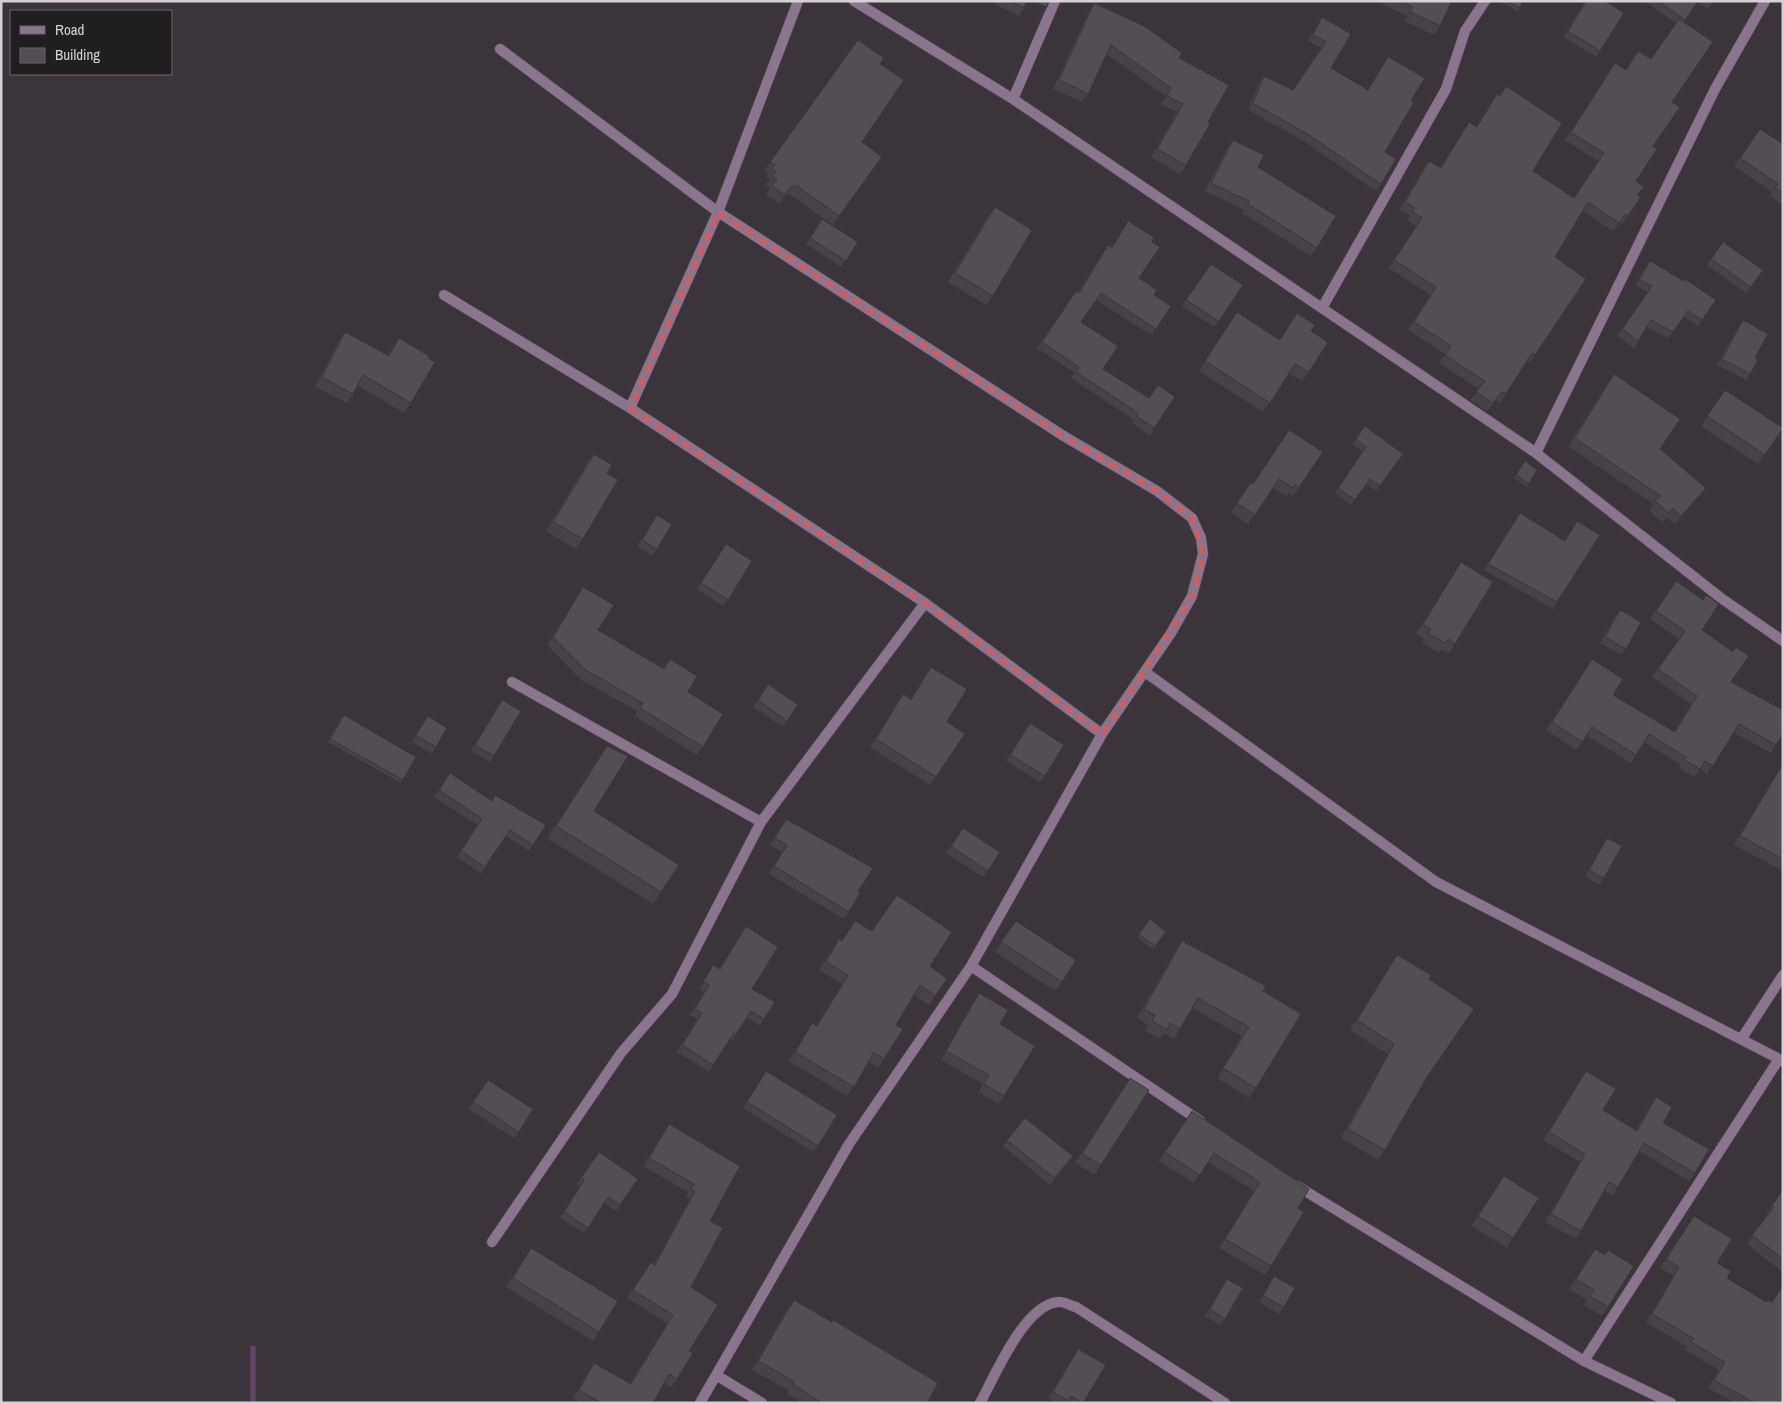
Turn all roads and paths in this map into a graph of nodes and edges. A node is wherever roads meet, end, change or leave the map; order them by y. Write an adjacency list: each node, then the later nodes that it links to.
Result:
1 (798, 1): 8 (street)
2 (854, 1): 7 (street)
3 (1055, 1): 7 (street)
4 (1485, 1): 10 (street)
5 (1764, 1): 12 (street)
6 (500, 49): 8 (street)
7 (1013, 99): 10 (street)
8 (718, 212): 11 (street); 15 (street)
9 (444, 295): 11 (street)
10 (1322, 308): 12 (street)
11 (630, 408): 13 (street)
12 (1536, 453): 14 (street)
13 (925, 603): 17 (street); 18 (street)
14 (1783, 641)
15 (1145, 672): 17 (street); 21 (street)
16 (512, 682): 18 (street)
17 (1102, 734): 19 (street)
18 (761, 822): 25 (street)
19 (971, 966): 23 (street); 27 (street)
20 (1783, 975): 21 (street)
21 (1742, 1038): 22 (street)
22 (1781, 1060): 26 (street)
23 (1206, 1125)
24 (1288, 1180): 26 (street)
25 (492, 1242)
26 (1584, 1361): 32 (street)
27 (716, 1376): 28 (street); 29 (street)
28 (700, 1403)
29 (762, 1403)
30 (980, 1403): 31 (street)
31 (1225, 1403)
32 (1671, 1403)

